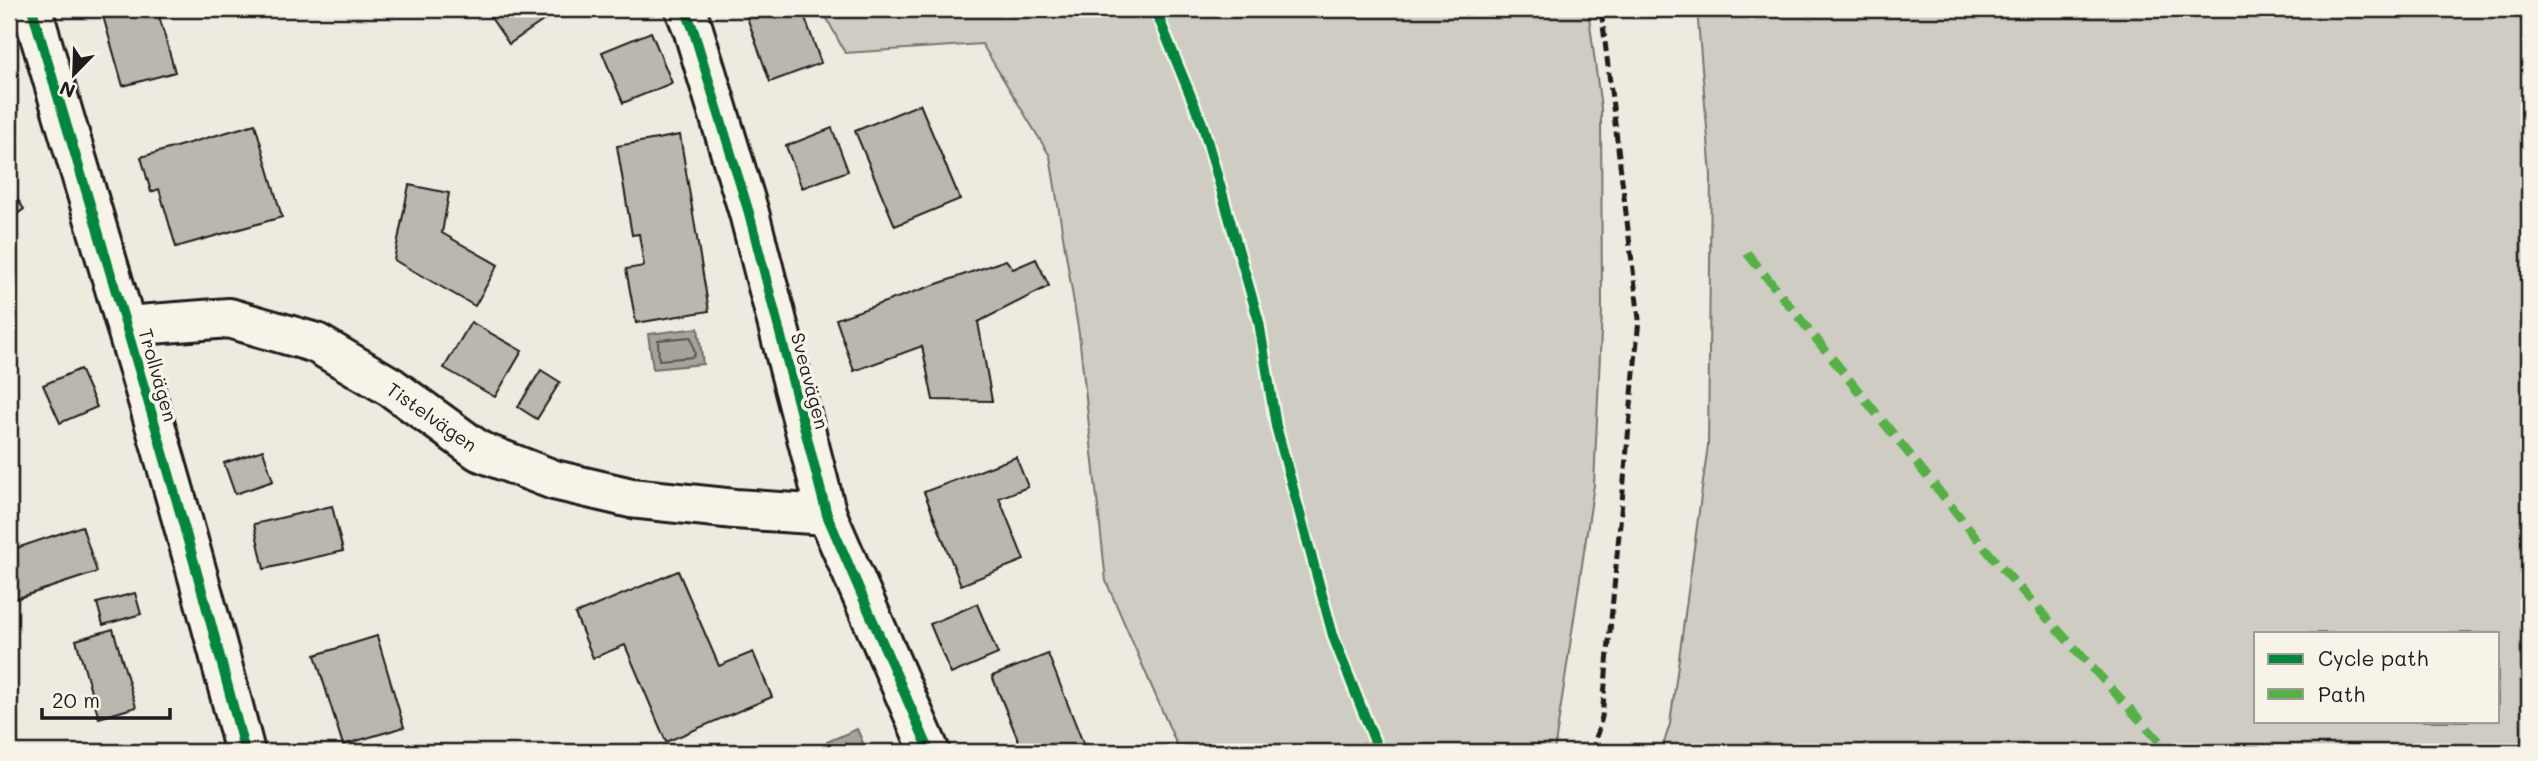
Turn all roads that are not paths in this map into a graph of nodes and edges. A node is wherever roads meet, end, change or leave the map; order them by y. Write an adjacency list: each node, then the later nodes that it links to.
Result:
1 (32, 9): 3 (street, Trollvägen)
2 (685, 9): 4 (street, Sveavägen)
3 (126, 326): 4 (street, Tistelvägen); 5 (street, Trollvägen)
4 (827, 515): 6 (street, Sveavägen)
5 (245, 752)
6 (930, 752)

